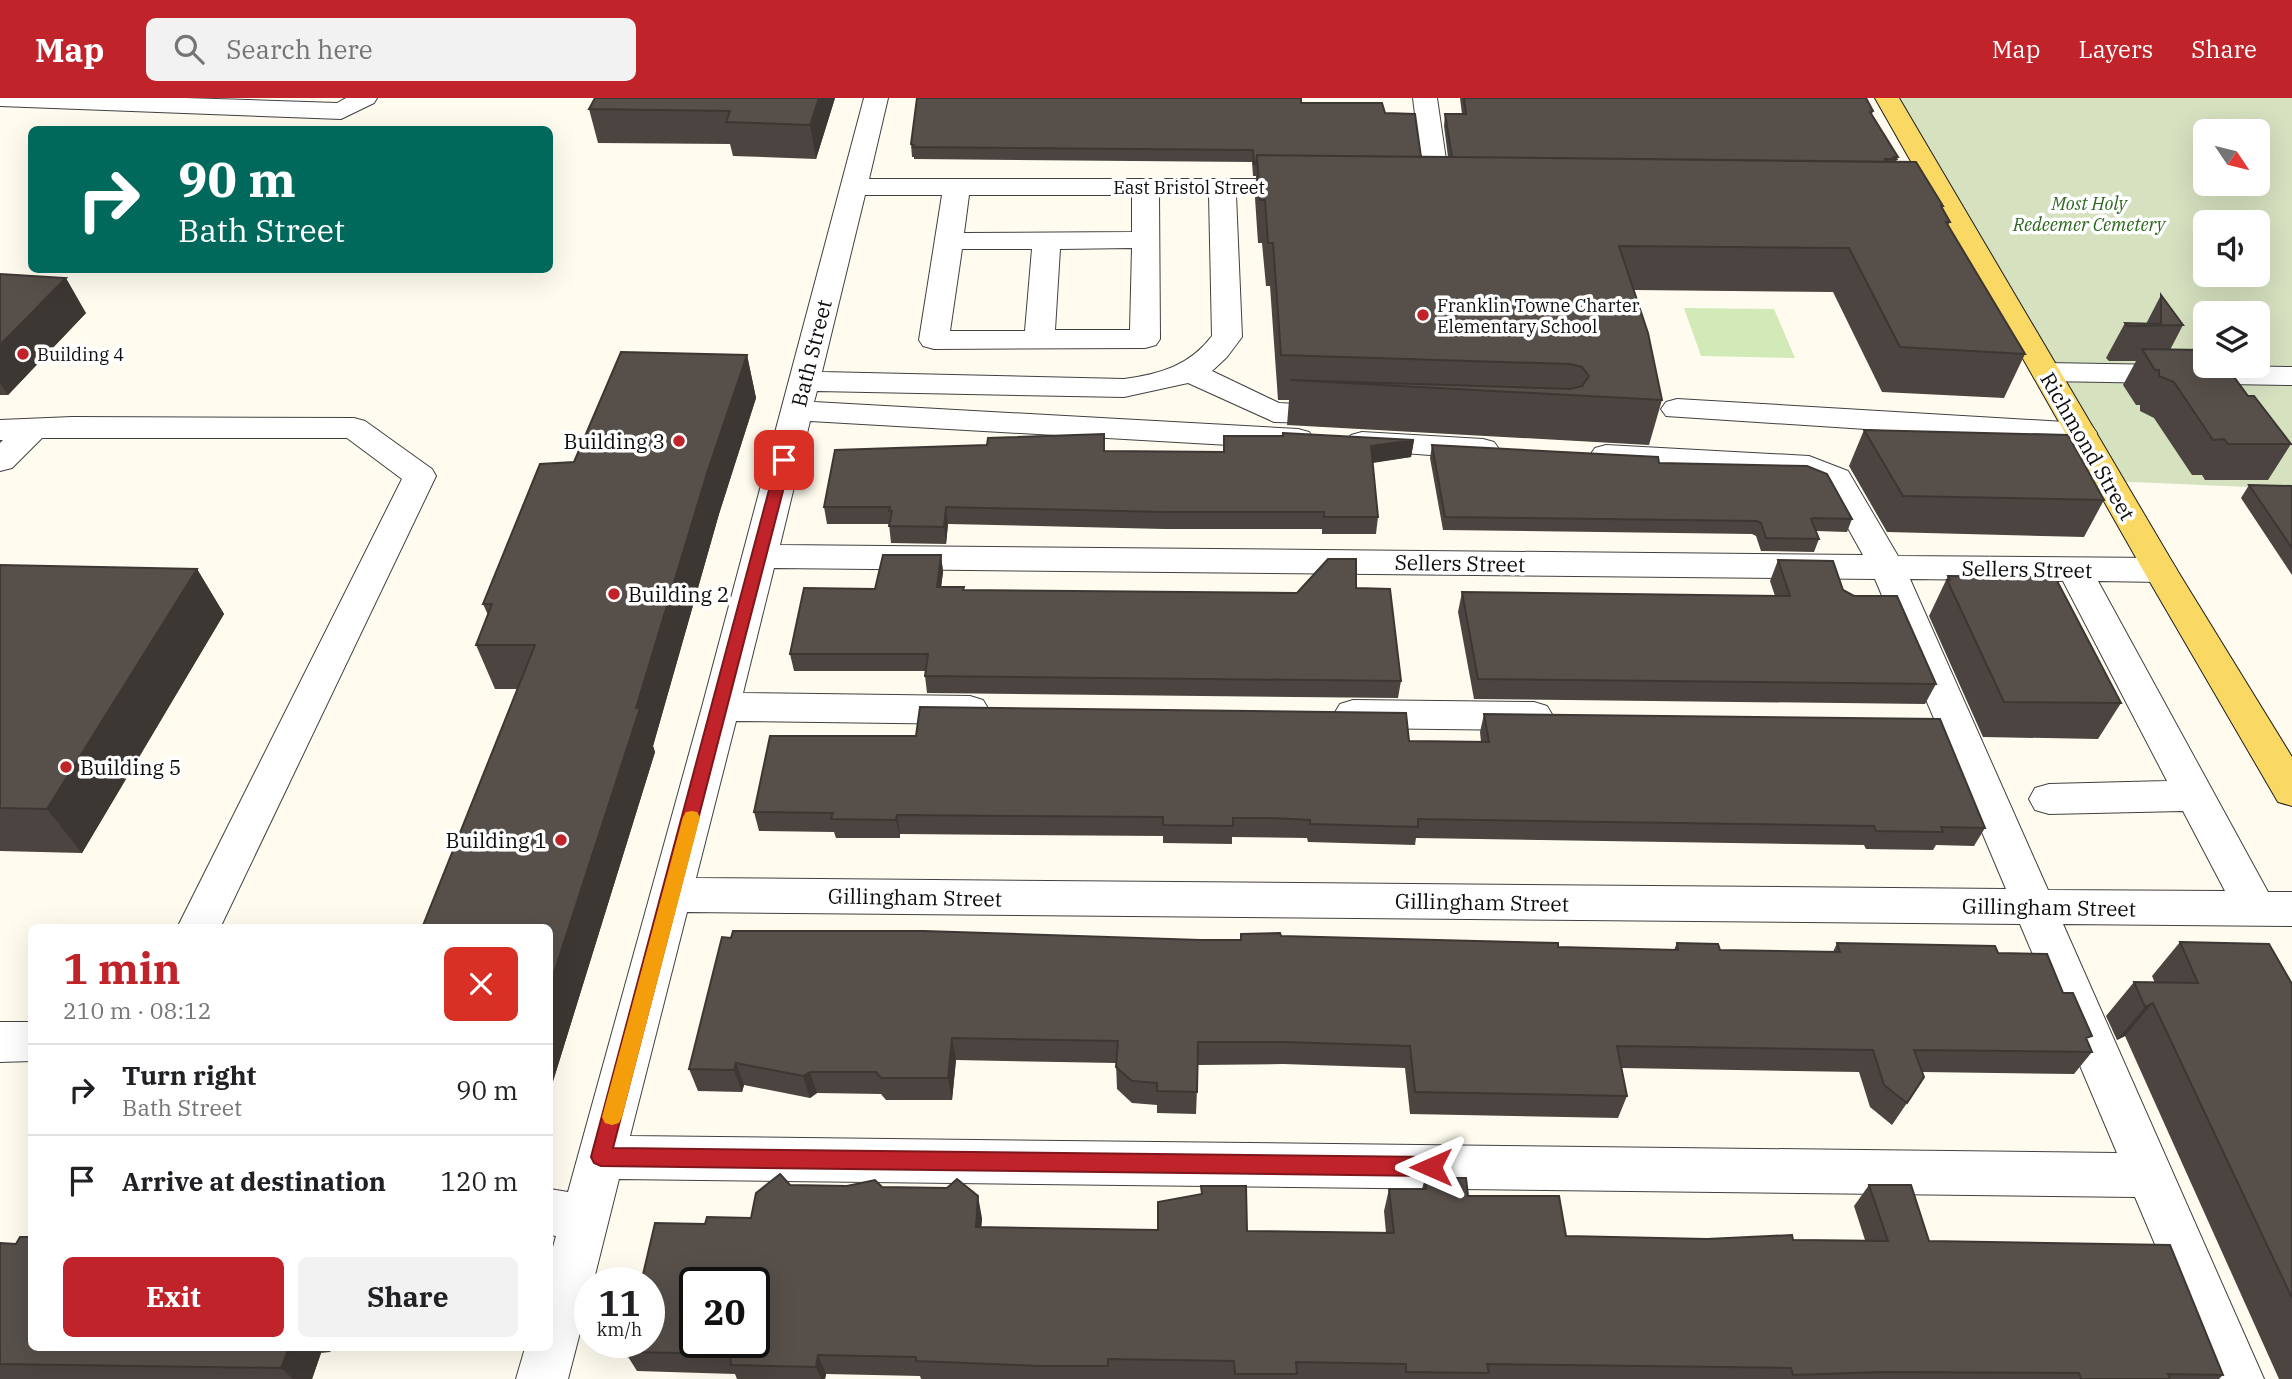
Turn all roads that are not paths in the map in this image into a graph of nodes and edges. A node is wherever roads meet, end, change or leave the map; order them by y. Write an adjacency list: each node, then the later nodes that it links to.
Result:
1 (365, 98): 5 (street)
2 (876, 98): 6 (street, Bath Street)
3 (1424, 98): 12 (street)
4 (1887, 98): 15 (main road, Richmond Street)
5 (0, 99)
6 (852, 187): 7 (street, East Bristol Street); 23 (street, Bath Street)
7 (957, 187): 8 (street, East Bristol Street); 17 (street)
8 (1146, 187): 9 (street, East Bristol Street); 16 (street)
9 (1222, 187): 10 (street, East Bristol Street); 21 (street)
10 (1329, 187)
11 (1410, 187): 12 (street)
12 (1437, 187): 13 (street)
13 (1465, 187)
14 (1913, 195): 15 (street)
15 (1945, 195): 20 (main road, Richmond Street)
16 (1146, 240): 18 (street); 19 (street)
17 (949, 241): 18 (street); 19 (street)
18 (1047, 241): 19 (street)
19 (1039, 340)
20 (2046, 372): 22 (street); 27 (main road, Richmond Street)
21 (1191, 373): 23 (street); 25 (street)
22 (2292, 376)
23 (800, 396): 28 (street); 31 (street, Bath Street)
24 (1677, 409): 27 (street)
25 (1424, 416)
26 (17, 429): 30 (street); 45 (street)
27 (2081, 433): 34 (main road, Richmond Street)
28 (1518, 450)
29 (1573, 454): 32 (street)
30 (0, 461)
31 (760, 556): 32 (street, Sellers Street); 35 (street, Bath Street)
32 (1888, 568): 33 (street, Sellers Street); 43 (street)
33 (2074, 569): 34 (street, Sellers Street); 40 (street)
34 (2160, 570): 39 (main road, Richmond Street)
35 (720, 707): 36 (street); 42 (street, Bath Street)
36 (998, 710)
37 (1317, 714): 38 (street)
38 (1566, 716)
39 (2292, 791)
40 (2195, 795): 41 (street); 44 (street)
41 (2049, 799)
42 (671, 895): 43 (street, Gillingham Street); 48 (street, Bath Street)
43 (2035, 907): 44 (street, Gillingham Street); 49 (street)
44 (2274, 909)
45 (200, 924)
46 (28, 1041): 47 (street)
47 (0, 1042)
48 (601, 1157): 49 (street); 50 (street, Bath Street)
49 (2150, 1175): 54 (street)
50 (567, 1215): 51 (street, Bath Street)
51 (553, 1307)
52 (546, 1351): 53 (street, Bath Street)
53 (542, 1379)
54 (2238, 1379)

